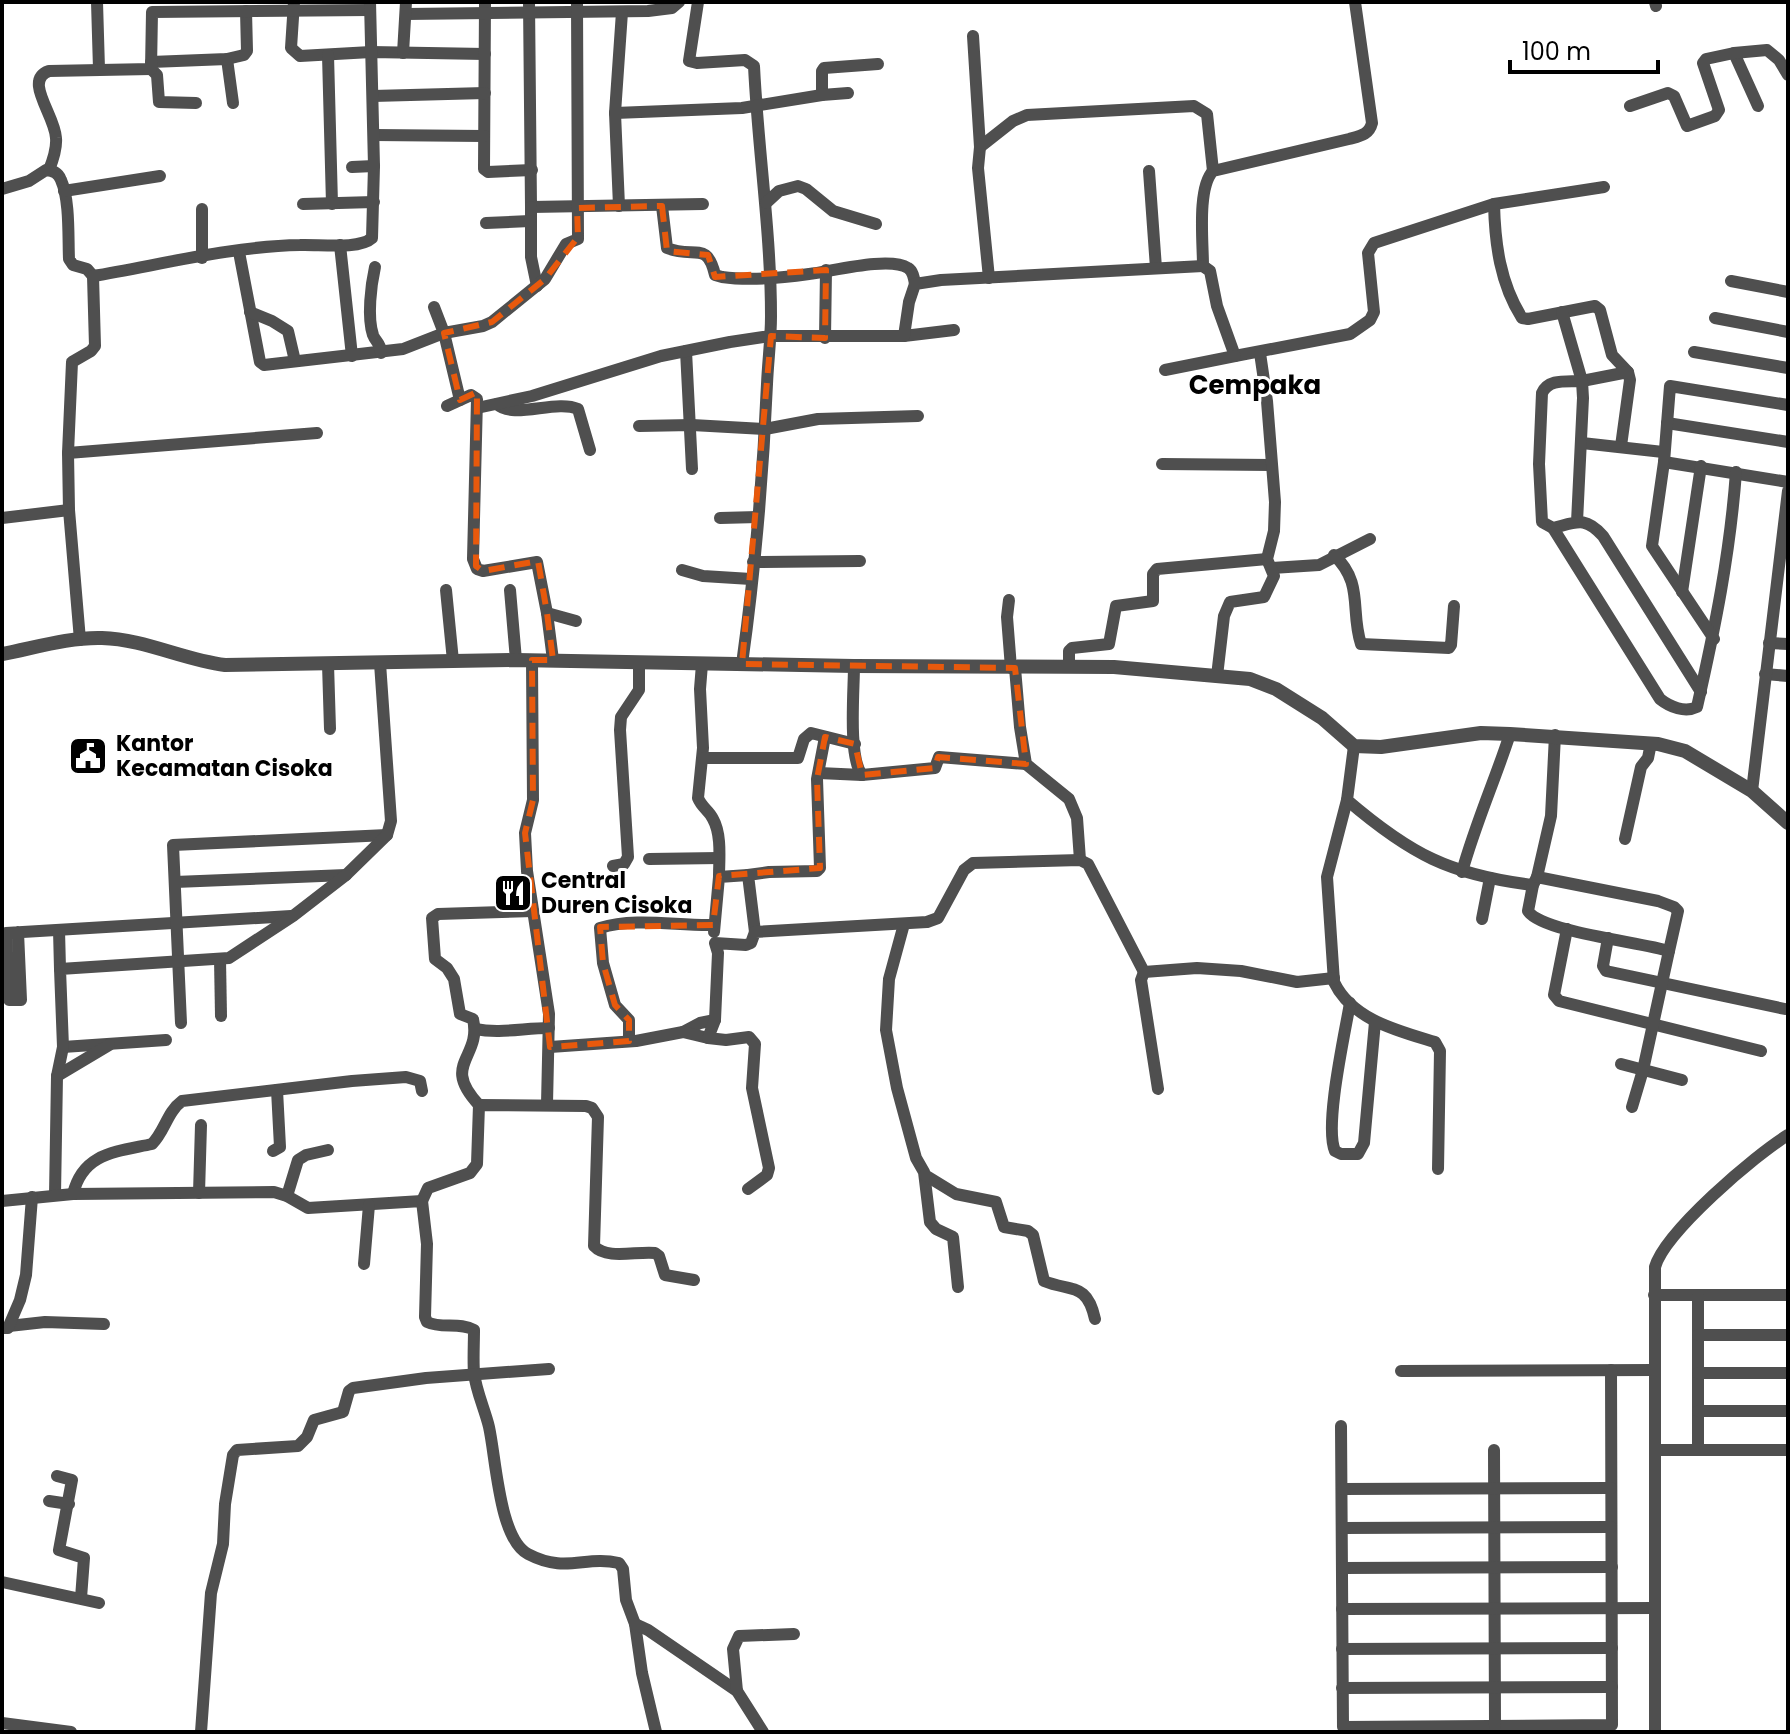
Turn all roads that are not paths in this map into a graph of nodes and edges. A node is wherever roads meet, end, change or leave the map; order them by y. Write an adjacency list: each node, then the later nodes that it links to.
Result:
1 (97, 2): 22 (street)
2 (679, 2): 12 (street)
3 (698, 2): 32 (street)
4 (1355, 2): 42 (street)
5 (294, 6): 6 (street); 8 (street); 18 (street)
6 (370, 6): 14 (street)
7 (577, 7): 11 (street); 12 (street); 56 (street)
8 (245, 8): 19 (street); 21 (street)
9 (406, 8): 10 (street); 15 (street)
10 (485, 8): 11 (street); 17 (street)
11 (529, 8): 40 (street)
12 (622, 12): 33 (street)
13 (973, 36): 36 (street)
14 (371, 52): 15 (street); 18 (street); 27 (street)
15 (403, 53): 17 (street)
16 (1734, 53): 23 (street); 30 (street); 31 (street)
17 (485, 54): 24 (street)
18 (328, 55): 50 (street)
19 (227, 59): 21 (street); 29 (street)
20 (878, 64): 26 (street)
21 (151, 65): 22 (street); 28 (street)
22 (99, 69): 39 (street)
23 (1788, 75)
24 (485, 93): 27 (street); 35 (street)
25 (848, 93): 26 (street)
26 (822, 95): 32 (street)
27 (373, 96): 34 (street)
28 (196, 103)
29 (233, 103)
30 (1630, 106)
31 (1758, 106)
32 (756, 107): 33 (street); 48 (street)
33 (615, 113): 53 (street)
34 (374, 135): 35 (street); 37 (street)
35 (484, 136): 40 (street)
36 (980, 147): 42 (street); 70 (street)
37 (374, 166): 38 (street); 47 (street)
38 (352, 167)
39 (49, 170): 45 (street); 46 (street)
40 (532, 170): 55 (street)
41 (1149, 171): 66 (street)
42 (1213, 171): 64 (street)
43 (160, 176): 46 (street)
44 (1604, 187): 52 (street)
45 (2, 189)
46 (64, 191): 68 (street)
47 (374, 202): 50 (street); 61 (street)
48 (766, 203): 60 (street); 69 (street)
49 (303, 204): 50 (street)
50 (332, 204)
51 (703, 204): 54 (street)
52 (1494, 204): 77 (street); 88 (street)
53 (619, 206): 54 (street); 56 (street)
54 (662, 206): 69 (street)
55 (531, 207): 56 (street); 58 (street)
56 (577, 208): 73 (street)
57 (202, 209): 63 (street)
58 (530, 221): 59 (street); 73 (street)
59 (486, 223)
60 (876, 224)
61 (340, 245): 62 (street); 89 (street)
62 (239, 252): 63 (street); 76 (street)
63 (202, 258): 68 (street)
64 (1203, 266): 66 (street); 90 (street)
65 (375, 267): 87 (street)
66 (1156, 268): 70 (street)
67 (826, 270): 69 (street); 72 (street); 84 (street)
68 (93, 276): 111 (street)
69 (770, 278): 82 (street)
70 (989, 278): 72 (street)
71 (1731, 281): 74 (street)
72 (915, 284): 83 (street)
73 (537, 286): 81 (street)
74 (1788, 292)
75 (434, 307): 81 (street)
76 (250, 312): 91 (street); 91 (street)
77 (1562, 312): 94 (street); 95 (street)
78 (1715, 318): 80 (street)
79 (954, 330): 83 (street)
80 (1788, 332)
81 (444, 333): 87 (street); 96 (street)
82 (770, 336): 84 (street); 85 (street); 105 (street)
83 (904, 336): 84 (street)
84 (825, 338)
85 (686, 351): 97 (street); 103 (street)
86 (1694, 352): 92 (street)
87 (381, 353): 89 (street)
88 (1260, 353): 90 (street); 114 (street)
89 (352, 356): 91 (street)
90 (1235, 356): 93 (street)
91 (295, 361)
92 (1788, 368)
93 (1165, 370)
94 (1628, 372): 95 (street); 109 (street)
95 (1582, 381): 108 (street); 125 (street)
96 (460, 400): 99 (street); 100 (street)
97 (497, 404): 100 (street); 110 (street)
98 (1788, 405): 102 (street)
99 (447, 406)
100 (477, 408): 138 (street)
101 (918, 416): 105 (street)
102 (1667, 423): 107 (street); 112 (street)
103 (692, 425): 104 (street); 105 (street); 116 (street)
104 (639, 426)
105 (765, 429): 121 (street)
106 (317, 433): 111 (street)
107 (1788, 442)
108 (1582, 443): 109 (street); 124 (street)
109 (1621, 446): 112 (street)
110 (590, 450)
111 (68, 453): 120 (street)
112 (1664, 457): 115 (street); 135 (street)
113 (1162, 464): 114 (street)
114 (1271, 465): 130 (street)
115 (1701, 466): 117 (street); 135 (street)
116 (692, 469)
117 (1736, 472): 118 (street); 140 (street)
118 (1788, 482)
119 (1788, 491): 142 (street)
120 (69, 510): 122 (street); 141 (street)
121 (758, 517): 123 (street); 129 (street)
122 (2, 518)
123 (720, 518)
124 (1577, 522): 125 (street); 160 (street)
125 (1553, 528): 160 (street)
126 (1370, 539): 127 (street)
127 (1334, 555): 130 (street); 137 (street)
128 (860, 561): 129 (street)
129 (753, 562): 132 (street)
130 (1270, 564): 155 (street); 158 (street)
131 (682, 570): 132 (street)
132 (751, 579): 153 (street)
133 (446, 590): 148 (street)
134 (510, 590): 145 (street)
135 (1682, 592): 140 (street)
136 (1009, 600): 156 (street)
137 (1454, 606)
138 (547, 613): 139 (street); 147 (street)
139 (576, 621)
140 (1714, 639): 160 (street)
141 (80, 640): 144 (street); 150 (street)
142 (1769, 643): 143 (street); 157 (street)
143 (1788, 644)
144 (2, 654)
145 (516, 660): 146 (street); 148 (street)
146 (532, 660): 147 (street); 188 (street)
147 (553, 660): 151 (street)
148 (453, 661): 149 (street)
149 (380, 663): 150 (street); 175 (street)
150 (328, 664): 161 (street)
151 (639, 664): 152 (street); 180 (street)
152 (702, 664): 153 (street); 168 (street)
153 (742, 664): 154 (street)
154 (854, 666): 156 (street); 166 (street)
155 (1069, 667): 156 (street); 158 (street)
156 (1013, 668): 169 (street)
157 (1765, 674): 159 (street); 172 (street)
158 (1217, 676): 167 (street)
159 (1788, 676)
160 (1701, 692)
161 (330, 729)
162 (1510, 734): 163 (street); 167 (street); 181 (street)
163 (1555, 735): 165 (street); 186 (street)
164 (825, 737): 166 (street); 168 (street); 170 (street)
165 (1651, 743): 172 (street); 176 (street)
166 (855, 744): 171 (street)
167 (1354, 746): 173 (street)
168 (703, 758): 177 (street)
169 (1026, 764): 171 (street); 179 (street)
170 (819, 773): 171 (street); 183 (street)
171 (862, 775)
172 (1752, 791): 174 (street)
173 (1347, 800): 181 (street); 205 (street)
174 (1788, 823)
175 (387, 835): 182 (street); 187 (street)
176 (1625, 839)
177 (719, 858): 178 (street); 184 (street)
178 (649, 859)
179 (1080, 860): 192 (street); 204 (street)
180 (613, 866)
181 (1462, 872): 185 (street)
182 (346, 875): 187 (street); 189 (street)
183 (748, 875): 184 (street); 197 (street)
184 (719, 877): 193 (street)
185 (1490, 878): 186 (street); 190 (street)
186 (1535, 881): 194 (street); 200 (street)
187 (175, 882): 191 (street)
188 (533, 911): 214 (street); 215 (street)
189 (293, 916): 191 (street); 201 (street)
190 (1482, 919)
191 (176, 923): 195 (street); 202 (street)
192 (904, 924): 197 (street); 239 (street)
193 (713, 925): 199 (street); 219 (street)
194 (1567, 929): 198 (street); 213 (street)
195 (59, 930): 196 (street); 203 (street)
196 (18, 932): 196 (street)
197 (755, 932): 199 (street)
198 (1608, 938): 200 (street); 206 (street)
199 (715, 943): 210 (street)
200 (1669, 951): 206 (street)
201 (220, 959): 202 (street); 209 (street)
202 (178, 961): 203 (street); 212 (street)
203 (60, 969): 221 (street)
204 (1144, 972): 205 (street); 228 (street)
205 (1334, 978): 207 (street)
206 (1662, 982): 208 (street); 213 (street)
207 (1350, 1003): 211 (street); 211 (street)
208 (1785, 1009)
209 (221, 1016)
210 (715, 1020): 216 (street); 217 (street)
211 (1375, 1022): 238 (street)
212 (181, 1023)
213 (1652, 1025): 223 (street); 225 (street)
214 (549, 1028): 215 (street); 222 (street)
215 (475, 1029): 232 (street)
216 (683, 1032): 217 (street); 219 (street)
217 (708, 1038): 240 (street)
218 (166, 1040): 220 (street)
219 (629, 1041): 222 (street)
220 (112, 1044): 221 (street); 226 (street)
221 (63, 1047): 226 (street)
222 (550, 1047): 231 (street)
223 (1761, 1051)
224 (1621, 1064): 225 (street)
225 (1643, 1070): 227 (street); 233 (street)
226 (57, 1076): 243 (street)
227 (1682, 1080)
228 (1158, 1089)
229 (277, 1090): 230 (street); 237 (street); 242 (street)
230 (422, 1091)
231 (547, 1104): 232 (street); 250 (street)
232 (479, 1105): 247 (street)
233 (1632, 1107)
234 (201, 1125): 241 (street)
235 (1788, 1135): 252 (street)
236 (328, 1150): 244 (street)
237 (273, 1151)
238 (1438, 1169)
239 (925, 1175): 251 (street); 255 (street)
240 (748, 1189)
241 (199, 1193): 242 (street); 244 (street)
242 (73, 1194): 243 (street)
243 (55, 1195): 245 (street)
244 (287, 1196): 248 (street)
245 (32, 1197): 246 (street); 257 (street)
246 (2, 1201)
247 (422, 1201): 248 (street); 266 (street)
248 (369, 1205): 249 (street)
249 (364, 1264)
250 (694, 1280)
251 (958, 1287)
252 (1654, 1295): 253 (street); 262 (street)
253 (1698, 1295): 254 (street); 258 (street)
254 (1788, 1295)
255 (1095, 1319)
256 (104, 1324): 257 (street)
257 (5, 1327)
258 (1698, 1335): 259 (street); 264 (street)
259 (1788, 1335)
260 (549, 1369): 266 (street)
261 (1611, 1370): 262 (street); 263 (street); 276 (street)
262 (1655, 1370): 271 (street)
263 (1401, 1371)
264 (1698, 1373): 265 (street); 267 (street)
265 (1788, 1373)
266 (474, 1374): 293 (street); 305 (street)
267 (1698, 1411): 268 (street); 272 (street)
268 (1788, 1411)
269 (1341, 1426): 277 (street)
270 (1494, 1450): 275 (street)
271 (1655, 1450): 272 (street); 290 (street)
272 (1698, 1450): 273 (street)
273 (1787, 1450)
274 (57, 1476): 279 (street)
275 (1494, 1488): 276 (street); 277 (street); 282 (street)
276 (1611, 1488): 280 (street)
277 (1342, 1489): 281 (street)
278 (49, 1501): 279 (street)
279 (69, 1504): 287 (street)
280 (1611, 1527): 282 (street); 284 (street)
281 (1342, 1528): 282 (street); 285 (street)
282 (1494, 1528): 283 (street)
283 (1494, 1567): 284 (street); 285 (street); 292 (street)
284 (1612, 1567): 289 (street)
285 (1342, 1568): 291 (street)
286 (2, 1582): 287 (street)
287 (81, 1598): 288 (street)
288 (99, 1603)
289 (1612, 1608): 290 (street); 292 (street); 296 (street)
290 (1655, 1608): 308 (street)
291 (1342, 1609): 292 (street); 297 (street)
292 (1494, 1609): 295 (street)
293 (635, 1624): 301 (street); 306 (street)
294 (794, 1634): 301 (street)
295 (1495, 1648): 296 (street); 297 (street); 298 (street)
296 (1612, 1648): 299 (street)
297 (1342, 1649): 300 (street)
298 (1495, 1687): 299 (street); 300 (street); 303 (street)
299 (1612, 1687): 303 (street)
300 (1342, 1688): 303 (street)
301 (737, 1691): 307 (street)
302 (2, 1723): 304 (street)
303 (1495, 1726)
304 (71, 1732)
305 (201, 1732)
306 (656, 1732)
307 (763, 1732)
308 (1655, 1732)

